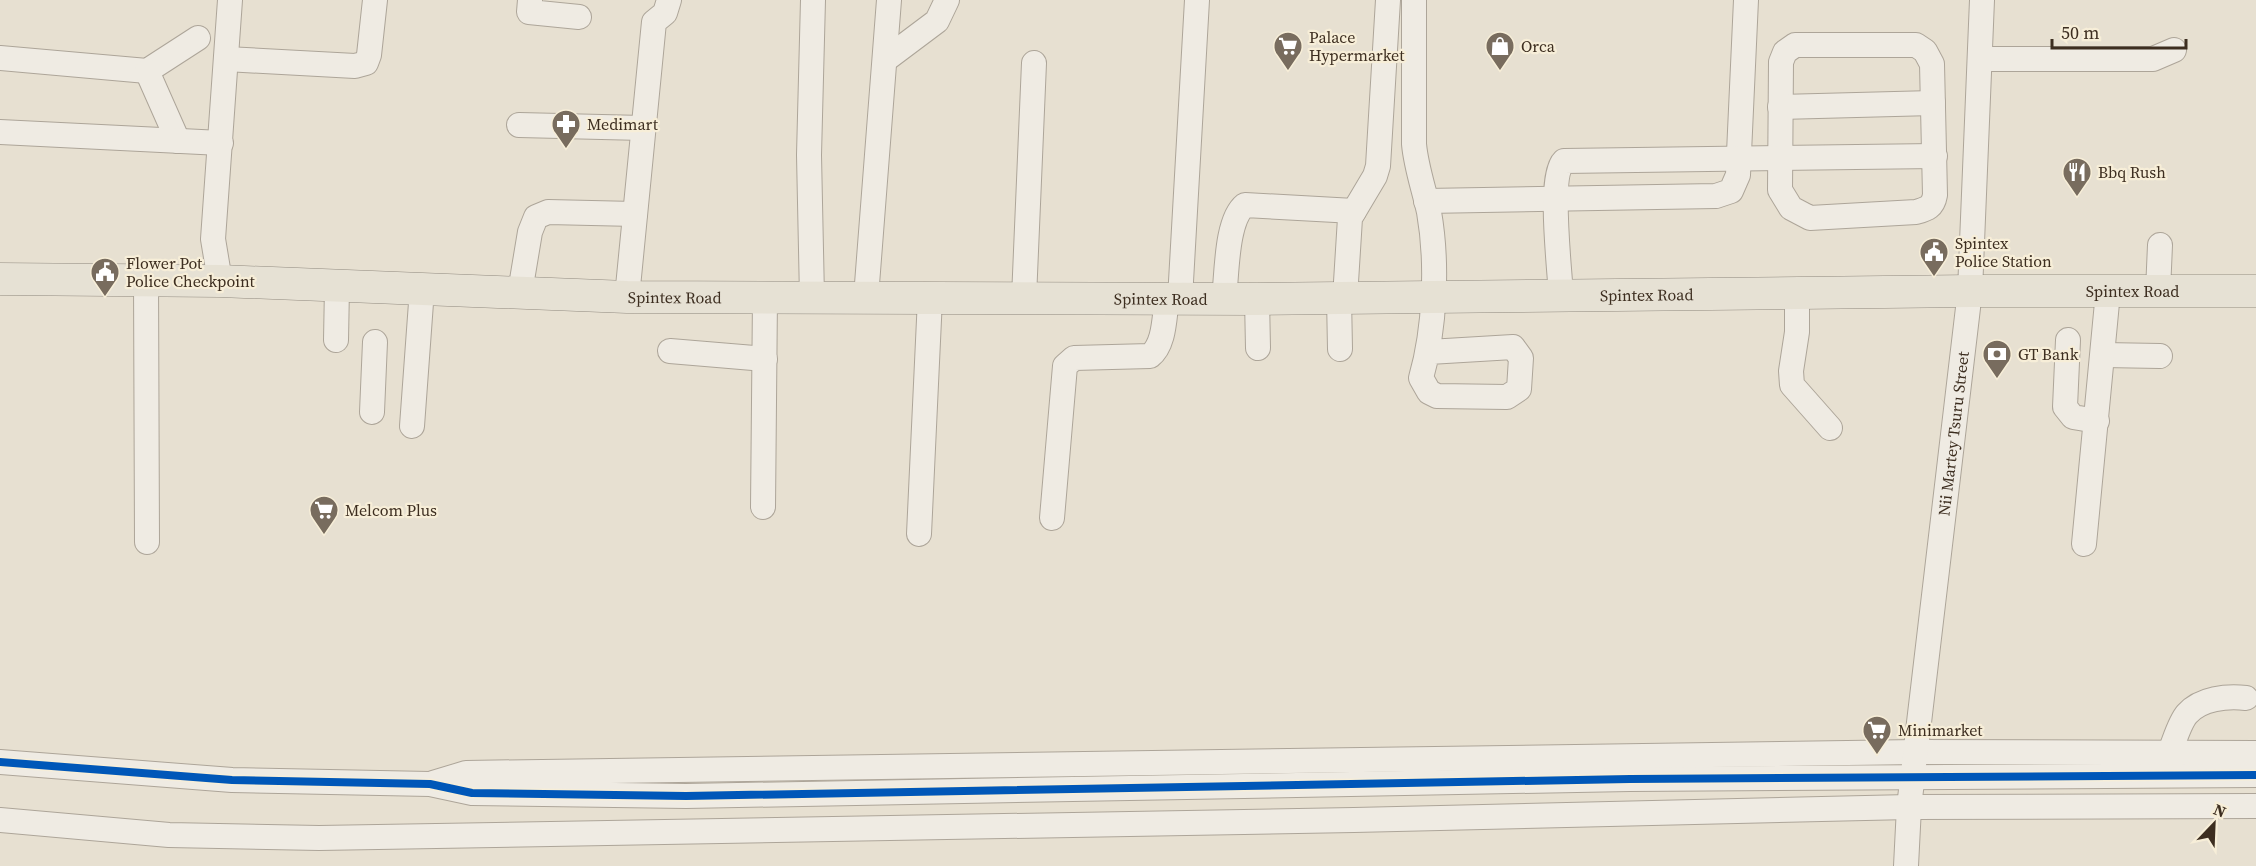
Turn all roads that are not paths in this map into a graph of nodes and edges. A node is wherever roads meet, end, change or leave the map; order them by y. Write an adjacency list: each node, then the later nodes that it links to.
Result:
1 (230, 0): 17 (street)
2 (375, 0): 17 (street)
3 (530, 0): 13 (street)
4 (669, 0): 25 (street)
5 (813, 0): 53 (street)
6 (889, 0): 19 (street)
7 (948, 0): 19 (street)
8 (1197, 0): 59 (street)
9 (1388, 0): 34 (street)
10 (1414, 0): 33 (street)
11 (1746, 0): 31 (street)
12 (1982, 0): 18 (street, Nii Martey Tsuru Street)
13 (579, 16)
14 (198, 38): 21 (street)
15 (2174, 50): 18 (street)
16 (0, 58): 21 (street)
17 (226, 59): 28 (street)
18 (1980, 59): 44 (street, Nii Martey Tsuru Street)
19 (885, 60): 54 (street)
20 (1034, 63): 57 (street)
21 (147, 71): 27 (street)
22 (1933, 103): 23 (street); 23 (street); 29 (street)
23 (1780, 107): 30 (street)
24 (519, 124): 25 (street)
25 (643, 128): 35 (street)
26 (0, 132): 27 (street)
27 (178, 141): 28 (street)
28 (220, 143): 41 (street)
29 (1935, 156): 30 (street); 30 (street)
30 (1779, 158): 31 (street)
31 (1738, 159): 32 (street); 32 (street)
32 (1555, 198): 33 (street); 50 (street)
33 (1426, 201): 56 (street)
34 (1354, 211): 58 (street); 60 (street)
35 (635, 214): 47 (street); 51 (street)
36 (2160, 245): 45 (street)
37 (0, 267): 40 (main road, Spintex Road)
38 (0, 279): 40 (main road, Spintex Road)
39 (146, 280): 40 (main road, Spintex Road); 41 (main road, Spintex Road); 79 (street)
40 (65, 281)
41 (220, 281): 42 (main road, Spintex Road)
42 (337, 287): 43 (main road, Spintex Road); 62 (street)
43 (422, 289): 47 (main road, Spintex Road); 74 (street)
44 (1970, 291): 48 (main road, Spintex Road); 49 (main road, Spintex Road); 82 (street, Nii Martey Tsuru Street)
45 (2158, 291): 46 (main road, Spintex Road); 48 (main road, Spintex Road)
46 (2256, 291)
47 (520, 292): 51 (main road, Spintex Road)
48 (2108, 292): 69 (street)
49 (1797, 294): 50 (main road, Spintex Road); 75 (street)
50 (1561, 296): 56 (main road, Spintex Road)
51 (627, 297): 52 (main road, Spintex Road)
52 (765, 297): 53 (main road, Spintex Road); 71 (street)
53 (812, 297): 54 (main road, Spintex Road)
54 (866, 297): 55 (main road, Spintex Road)
55 (930, 297): 57 (main road, Spintex Road); 78 (street)
56 (1433, 297): 58 (main road, Spintex Road); 68 (street)
57 (1024, 298): 59 (main road, Spintex Road)
58 (1342, 298): 61 (main road, Spintex Road); 66 (street)
59 (1173, 299): 60 (main road, Spintex Road); 77 (street)
60 (1224, 299): 61 (main road, Spintex Road)
61 (1257, 299): 65 (street)
62 (336, 340)
63 (2068, 340): 73 (street)
64 (375, 342): 72 (street)
65 (1258, 348)
66 (1340, 349)
67 (670, 351): 71 (street)
68 (1429, 352)
69 (2104, 355): 70 (street); 73 (street)
70 (2160, 356)
71 (765, 359): 76 (street)
72 (372, 412)
73 (2097, 421): 80 (street)
74 (412, 426)
75 (1830, 428)
76 (763, 507)
77 (1052, 518)
78 (919, 534)
79 (147, 542)
80 (2084, 544)
81 (2246, 698): 84 (street)
82 (1916, 752): 84 (street); 87 (street, Nii Martey Tsuru Street); 88 (street)
83 (2256, 753): 84 (street)
84 (2169, 754)
85 (0, 762): 88 (street)
86 (2256, 775): 87 (street)
87 (1913, 776): 88 (street); 90 (street, Nii Martey Tsuru Street)
88 (430, 784)
89 (2256, 806): 90 (street)
90 (1909, 807): 91 (street); 92 (street, Nii Martey Tsuru Street)
91 (0, 820)
92 (1906, 866)

